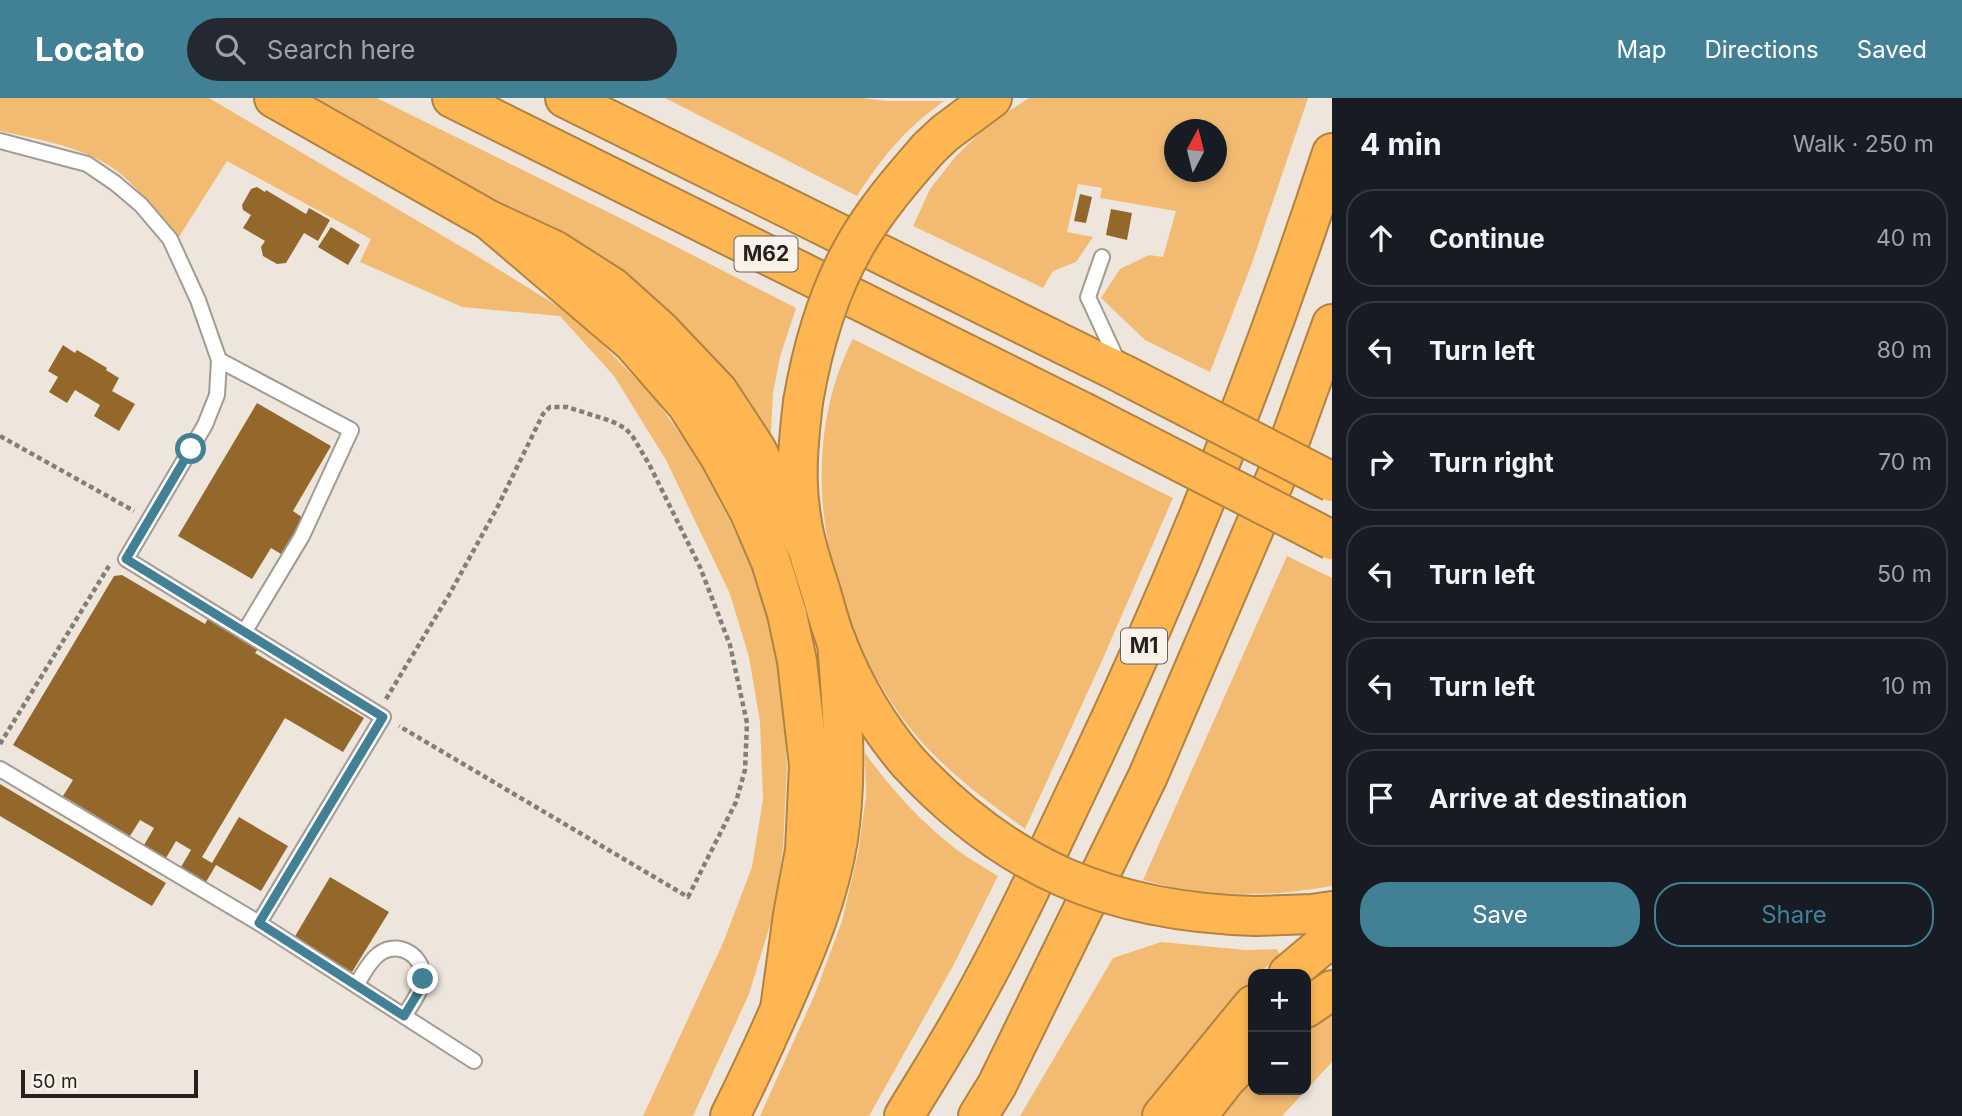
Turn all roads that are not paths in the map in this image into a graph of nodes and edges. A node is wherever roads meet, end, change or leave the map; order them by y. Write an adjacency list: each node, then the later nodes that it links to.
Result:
1 (274, 98): 7 (highway)
2 (452, 98): 13 (highway, M62, bridge)
3 (565, 98): 11 (highway, M62)
4 (992, 98): 14 (highway, bridge)
5 (0, 141): 10 (lane)
6 (1332, 153): 31 (highway, M1)
7 (489, 220): 14 (highway); 25 (highway)
8 (1102, 257): 11 (lane)
9 (1332, 324): 32 (highway, M1)
10 (219, 360): 15 (lane); 15 (lane)
11 (1124, 374): 12 (highway, M62, bridge)
12 (1332, 482)
13 (1332, 540)
14 (806, 544): 16 (highway)
15 (245, 631): 19 (lane)
16 (837, 642): 18 (highway, bridge); 25 (highway)
17 (0, 769): 19 (lane)
18 (1332, 911)
19 (259, 923): 22 (lane)
20 (1332, 940): 21 (highway)
21 (1294, 969)
22 (356, 985): 27 (lane); 27 (lane)
23 (1332, 990): 24 (highway)
24 (1311, 1005)
25 (780, 1009): 30 (highway)
26 (1248, 1011): 33 (highway)
27 (404, 1016): 29 (lane)
28 (1248, 1057): 34 (highway)
29 (474, 1061)
30 (730, 1116)
31 (904, 1116)
32 (978, 1116)
33 (1162, 1116)
34 (1197, 1116)

